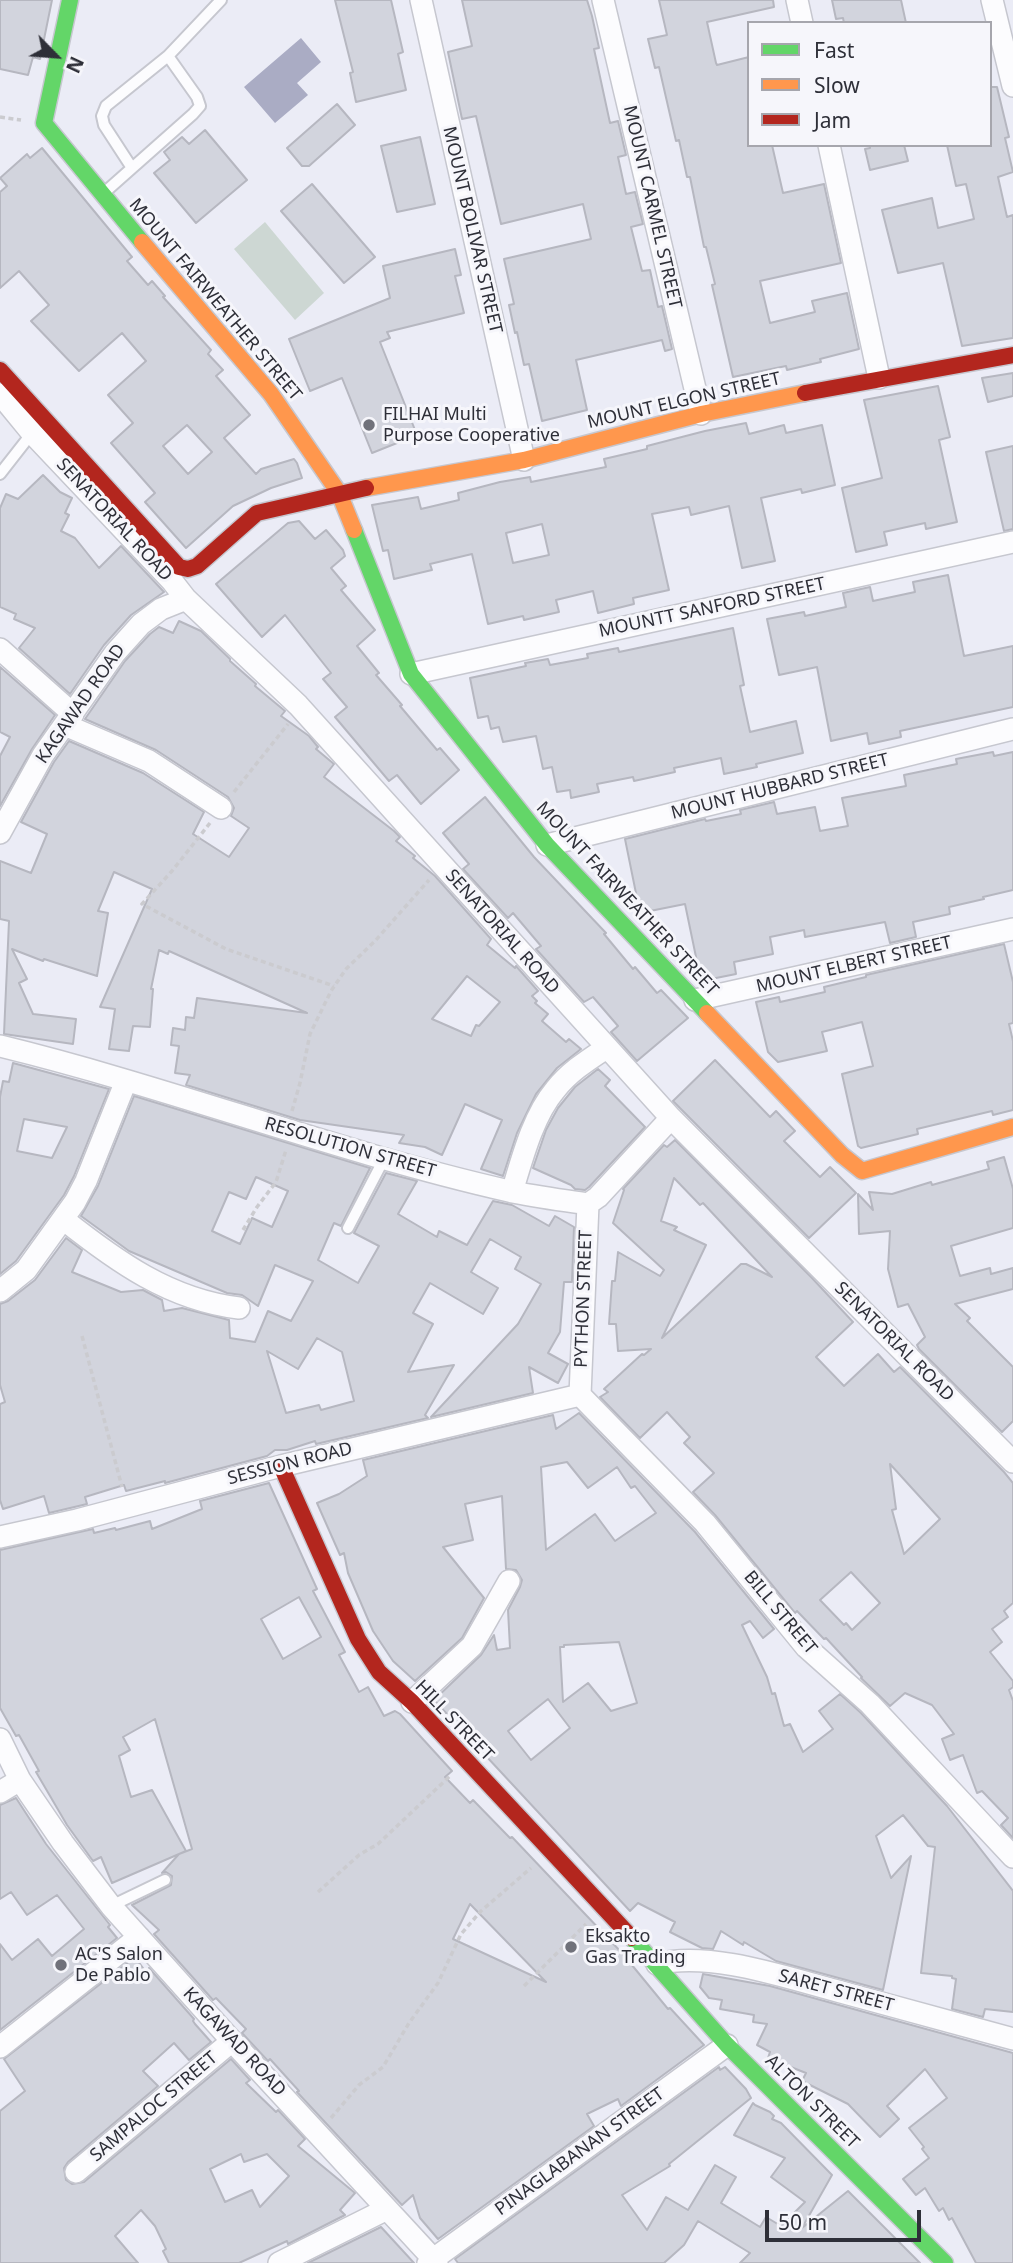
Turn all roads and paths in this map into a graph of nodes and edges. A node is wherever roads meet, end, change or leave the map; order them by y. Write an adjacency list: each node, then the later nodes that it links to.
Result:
1 (70, 0): 12 (street, MOUNT FAIRWEATHER STREET)
2 (221, 0): 8 (lane)
3 (421, 0): 19 (street, MOUNT BOLIVAR STREET)
4 (603, 0): 17 (street, MOUNT CARMEL STREET)
5 (797, 0): 7 (street)
6 (992, 0): 9 (street)
7 (802, 21)
8 (168, 56): 11 (lane); 11 (lane)
9 (1013, 86)
10 (828, 147): 15 (street)
11 (132, 168): 12 (lane)
12 (102, 195): 21 (street, MOUNT FAIRWEATHER STREET)
13 (1013, 355): 15 (street, MOUNT ELGON STREET)
14 (0, 370): 21 (street, MOUNT ELGON STREET)
15 (879, 378): 17 (street, MOUNT ELGON STREET)
16 (0, 394): 18 (street, SENATORIAL ROAD)
17 (701, 414): 19 (street, MOUNT ELGON STREET)
18 (32, 433): 20 (lane); 23 (street, SENATORIAL ROAD)
19 (524, 460): 21 (street, MOUNT ELGON STREET)
20 (0, 474)
21 (339, 493): 25 (street, MOUNT FAIRWEATHER STREET)
22 (1013, 542): 25 (street, MOUNTT SANFORD STREET)
23 (186, 599): 26 (street, SENATORIAL ROAD); 27 (street, KAGAWAD ROAD)
24 (0, 649): 27 (street)
25 (411, 674): 31 (street, MOUNT FAIRWEATHER STREET)
26 (302, 709): 29 (path); 32 (street, SENATORIAL ROAD)
27 (69, 719): 29 (street); 30 (street, KAGAWAD ROAD)
28 (1013, 729): 31 (street, MOUNT HUBBARD STREET)
29 (221, 808): 34 (path)
30 (0, 833)
31 (547, 845): 35 (street, MOUNT FAIRWEATHER STREET)
32 (442, 865): 34 (path); 37 (street, SENATORIAL ROAD)
33 (1013, 929): 35 (street, MOUNT ELBERT STREET)
34 (334, 986): 41 (path)
35 (695, 1000): 40 (street, MOUNT FAIRWEATHER STREET)
36 (0, 1046): 38 (street, RESOLUTION STREET)
37 (606, 1048): 39 (street, SENATORIAL ROAD); 43 (street)
38 (126, 1081): 41 (street, RESOLUTION STREET); 45 (street)
39 (671, 1118): 44 (street); 52 (street, SENATORIAL ROAD)
40 (1013, 1127)
41 (290, 1131): 42 (street, RESOLUTION STREET); 47 (path)
42 (384, 1159): 43 (street, RESOLUTION STREET); 46 (lane)
43 (512, 1192): 44 (street, RESOLUTION STREET)
44 (588, 1204): 51 (street, PYTHON STREET)
45 (63, 1219): 48 (street); 49 (street)
46 (348, 1228)
47 (243, 1230)
48 (0, 1291)
49 (239, 1308)
50 (82, 1336): 54 (path)
51 (580, 1395): 53 (street, SESSION ROAD); 63 (street, BILL STREET)
52 (1013, 1462)
53 (281, 1466): 54 (street, SESSION ROAD); 57 (street, HILL STREET)
54 (128, 1506): 55 (street, SESSION ROAD)
55 (0, 1537)
56 (509, 1581): 57 (street)
57 (412, 1702): 59 (street, HILL STREET)
58 (0, 1739): 60 (street, KAGAWAD ROAD)
59 (467, 1761): 62 (street, HILL STREET); 65 (path)
60 (20, 1780): 61 (street); 66 (street, KAGAWAD ROAD)
61 (0, 1792)
62 (549, 1851): 67 (street, HILL STREET); 75 (path)
63 (1013, 1857)
64 (165, 1880): 66 (lane)
65 (318, 1892)
66 (111, 1906): 68 (street, KAGAWAD ROAD)
67 (602, 1908): 69 (street, HILL STREET); 70 (path)
68 (139, 1937): 72 (street, KAGAWAD ROAD); 74 (street)
69 (657, 1964): 71 (street, SARET STREET); 73 (street, ALTON STREET)
70 (524, 1986)
71 (1013, 2039)
72 (232, 2041): 75 (street, KAGAWAD ROAD); 76 (street, SAMPALOC STREET)
73 (727, 2045): 78 (street, PINAGLABANAN STREET); 80 (street, ALTON STREET)
74 (0, 2047)
75 (320, 2134): 77 (street, KAGAWAD ROAD)
76 (76, 2172)
77 (387, 2208): 78 (street, KAGAWAD ROAD); 79 (street)
78 (433, 2262)
79 (279, 2263)
80 (945, 2263)

